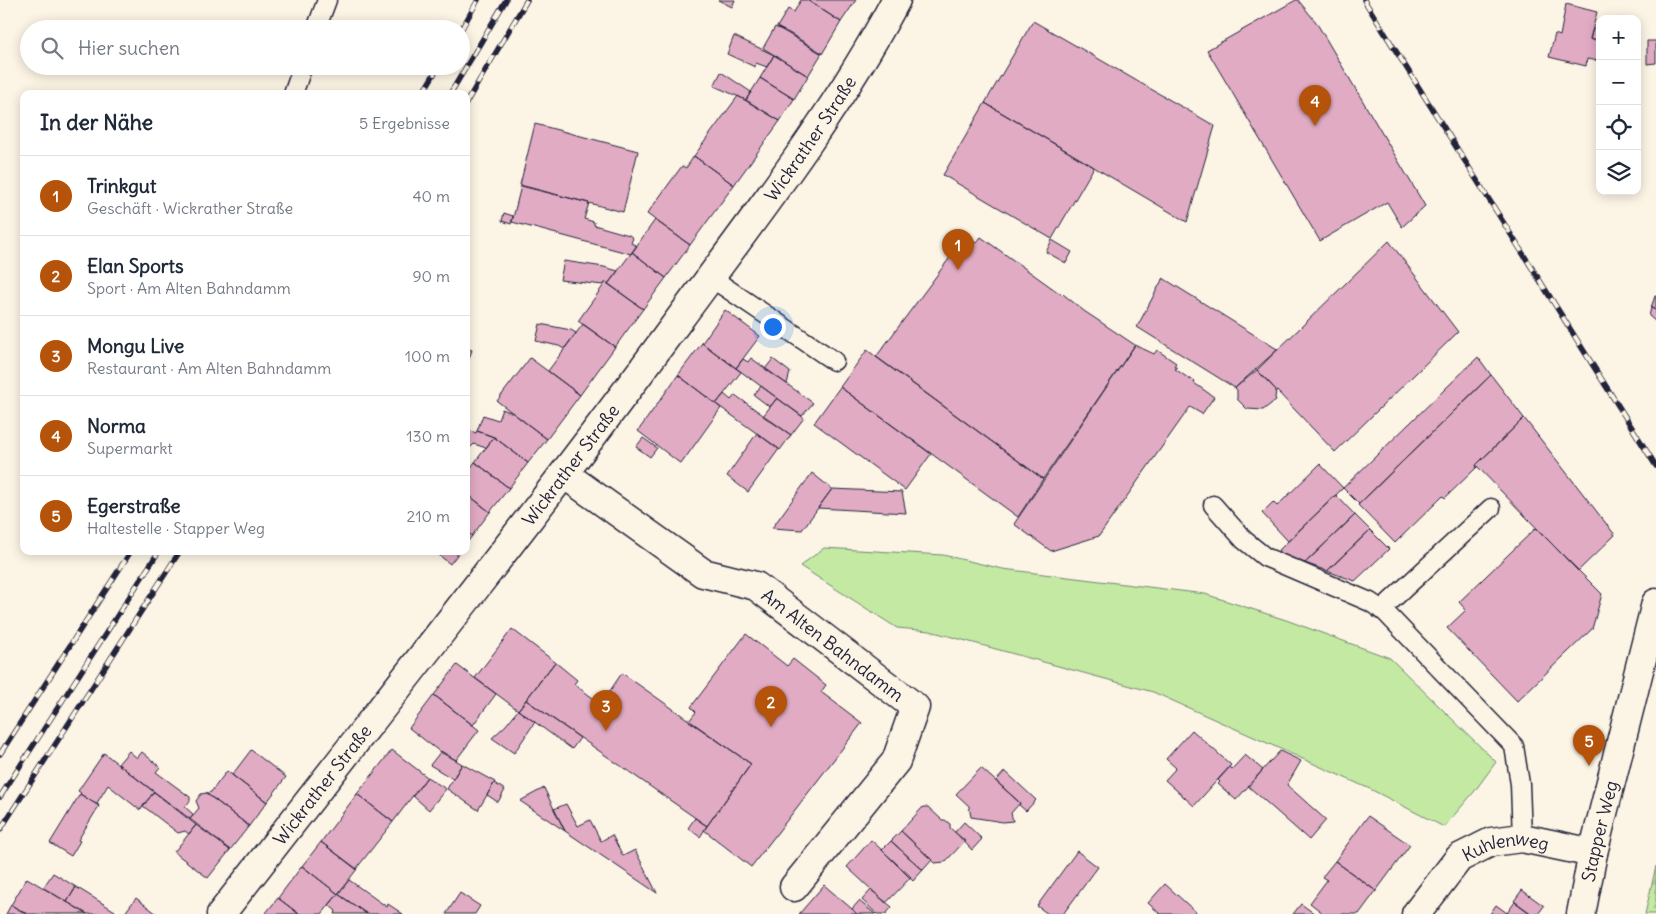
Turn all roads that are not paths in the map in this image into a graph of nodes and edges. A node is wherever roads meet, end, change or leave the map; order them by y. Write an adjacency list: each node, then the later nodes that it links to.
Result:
1 (327, 0): 3 (lane)
2 (896, 0): 6 (main road, Wickrather Straße)
3 (319, 20)
4 (300, 75): 5 (lane)
5 (294, 90)
6 (710, 277): 7 (lane); 8 (main road, Wickrather Straße)
7 (834, 361)
8 (564, 474): 15 (main road, Am Alten Bahndamm); 16 (main road, Wickrather Straße)
9 (1213, 504): 12 (lane)
10 (1491, 508): 12 (lane)
11 (1656, 603): 14 (main road, Stapper Weg)
12 (1381, 610): 13 (lane)
13 (1522, 838): 14 (main road, Kuhlenweg); 17 (main road, Kuhlenweg)
14 (1593, 853): 18 (main road, Stapper Weg)
15 (794, 887)
16 (221, 914)
17 (1416, 914)
18 (1580, 914)

